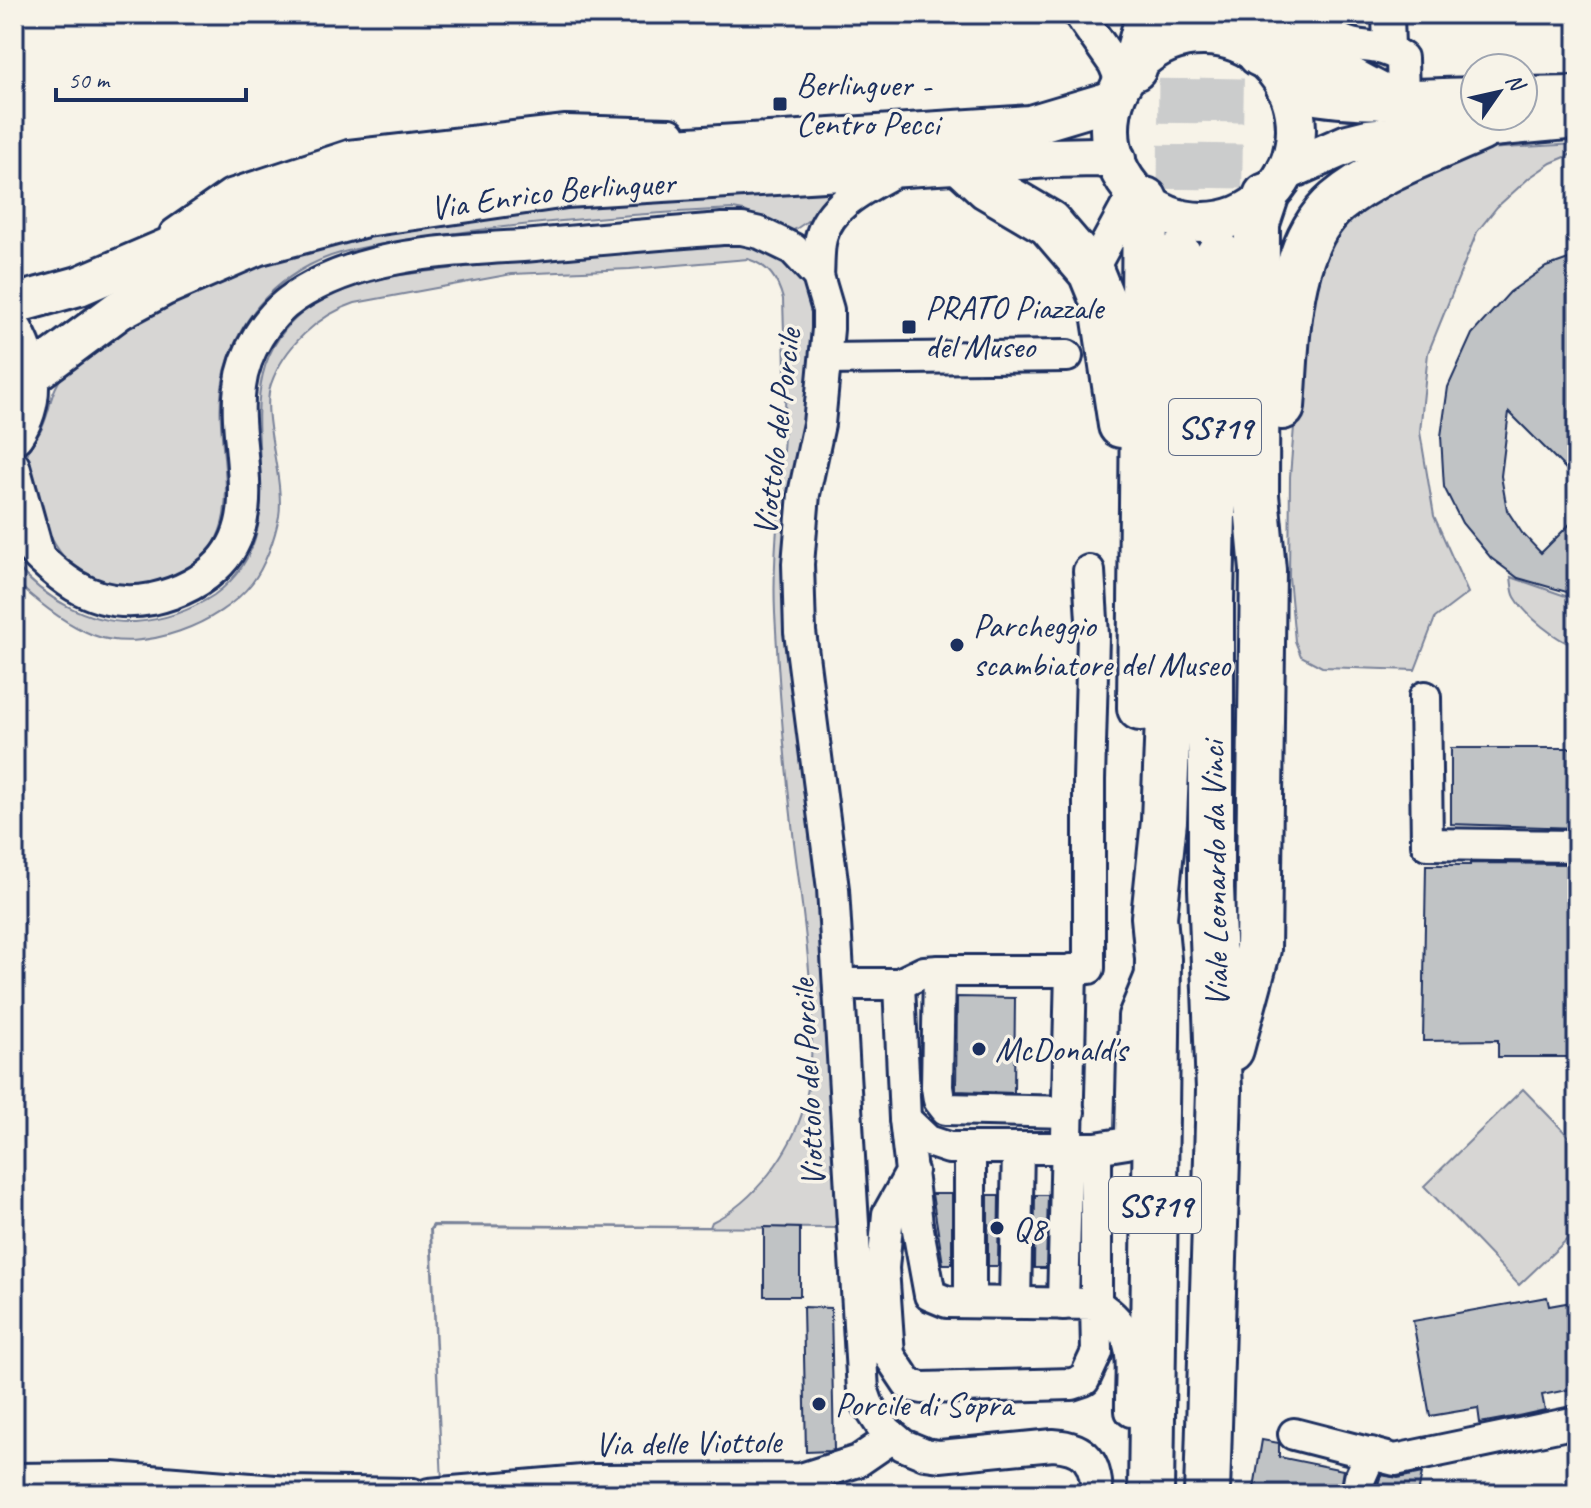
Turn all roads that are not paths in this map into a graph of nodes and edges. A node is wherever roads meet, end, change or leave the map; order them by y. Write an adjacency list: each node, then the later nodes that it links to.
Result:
1 (1079, 14): 10 (street)
2 (1149, 14): 10 (highway)
3 (1275, 14): 12 (highway)
4 (1319, 14): 6 (street)
5 (1388, 14): 6 (street)
6 (1389, 49): 12 (street)
7 (1268, 52): 10 (main road); 12 (main road); 22 (main road)
8 (1577, 80): 9 (street)
9 (1539, 83)
10 (1123, 84): 19 (main road); 26 (main road, Via Enrico Berlinguer)
11 (1577, 96): 13 (main road)
12 (1392, 98): 14 (main road)
13 (1539, 101)
14 (1459, 105)
15 (1539, 116): 17 (main road)
16 (1459, 117): 22 (main road)
17 (1577, 122)
18 (1459, 128): 35 (highway)
19 (1116, 159): 20 (main road, Via Enrico Berlinguer); 23 (main road)
20 (963, 164): 21 (main road, Via Enrico Berlinguer); 24 (highway)
21 (899, 169): 25 (street); 30 (main road, Via Enrico Berlinguer)
22 (1276, 183): 23 (main road); 35 (highway)
23 (1140, 196): 24 (street); 37 (highway)
24 (1091, 272): 37 (highway)
25 (818, 276): 29 (street, Viottolo del Porcile); 34 (street, Viottolo del Porcile)
26 (14, 304)
27 (14, 332): 30 (main road)
28 (1067, 356): 29 (street)
29 (826, 359): 43 (street, Viottolo del Porcile)
30 (30, 376): 31 (main road)
31 (14, 434)
32 (14, 466): 34 (street)
33 (14, 531): 34 (street, Viottolo del Porcile)
34 (39, 558)
35 (1262, 564): 45 (highway)
36 (1089, 571): 41 (street)
37 (1140, 654): 40 (highway)
38 (1425, 697): 39 (street)
39 (1577, 846)
40 (1156, 938): 45 (highway, Viale Leonardo da Vinci / SS719); 50 (street); 64 (highway, Viale Leonardo da Vinci / SS719)
41 (1071, 970): 42 (street); 46 (street)
42 (939, 971): 44 (street); 46 (street)
43 (840, 984): 44 (street); 58 (street, Viottolo del Porcile)
44 (899, 984): 47 (street)
45 (1219, 1090): 65 (highway, Viale Leonardo da Vinci / SS719)
46 (1069, 1112): 50 (street)
47 (905, 1119): 48 (street); 51 (street)
48 (970, 1148): 49 (street); 52 (street)
49 (1018, 1148): 50 (street); 53 (street)
50 (1082, 1148): 54 (street); 55 (street)
51 (912, 1171): 52 (street); 55 (street)
52 (970, 1302): 53 (street)
53 (1015, 1303): 54 (street)
54 (1063, 1304): 55 (street)
55 (1096, 1304): 64 (street)
56 (1577, 1422): 59 (street)
57 (1294, 1434): 59 (street)
58 (893, 1437): 61 (street); 63 (street, Via delle Viottole)
59 (1371, 1453): 66 (street)
60 (14, 1479): 62 (street)
61 (1097, 1491)
62 (413, 1494)
63 (429, 1494)
64 (1149, 1494)
65 (1207, 1494)
66 (1357, 1494)

